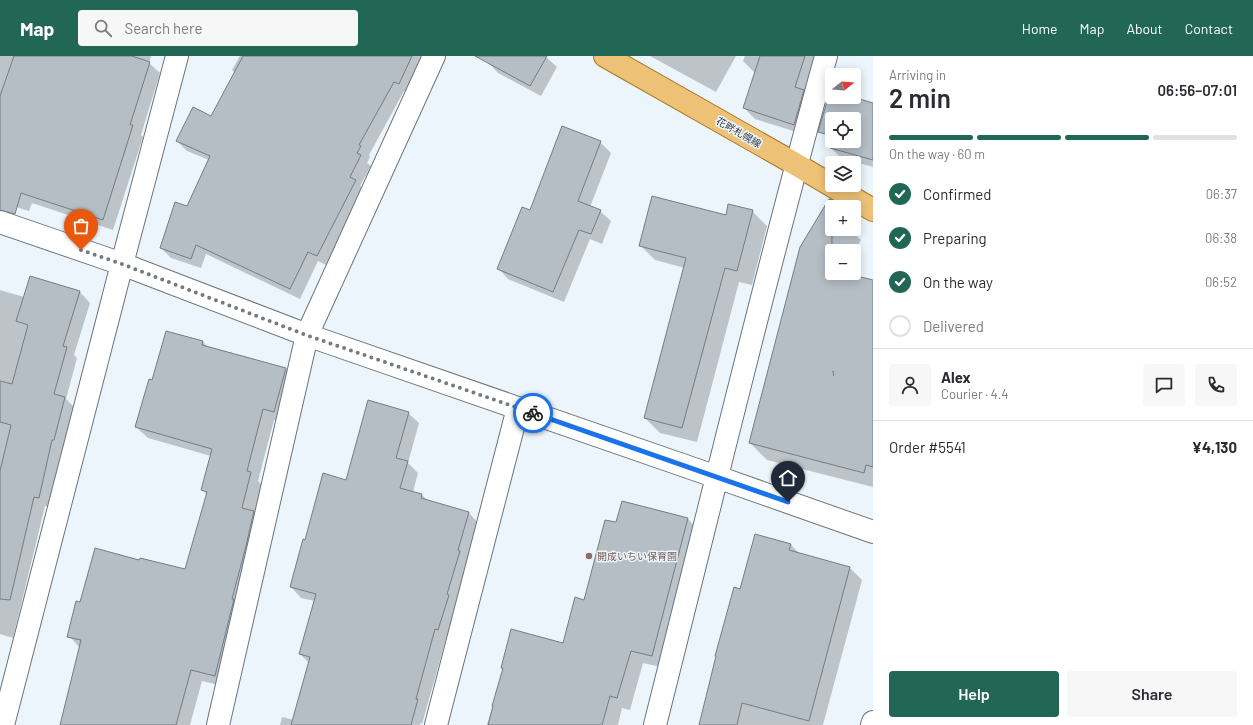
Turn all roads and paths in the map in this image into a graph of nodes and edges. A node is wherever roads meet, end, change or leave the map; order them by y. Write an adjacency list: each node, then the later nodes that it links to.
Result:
1 (177, 56): 8 (street)
2 (434, 56): 9 (street)
3 (605, 56): 5 (main road, 花畔札幌線)
4 (826, 56): 5 (street)
5 (797, 165): 6 (main road, 花畔札幌線); 11 (street)
6 (873, 210)
7 (0, 222): 8 (street)
8 (122, 264): 9 (street); 13 (street)
9 (306, 335): 10 (street); 14 (street)
10 (518, 408): 11 (street); 15 (street)
11 (717, 477): 12 (street); 16 (street)
12 (873, 532)
13 (3, 725)
14 (218, 725)
15 (436, 725)
16 (656, 725)

